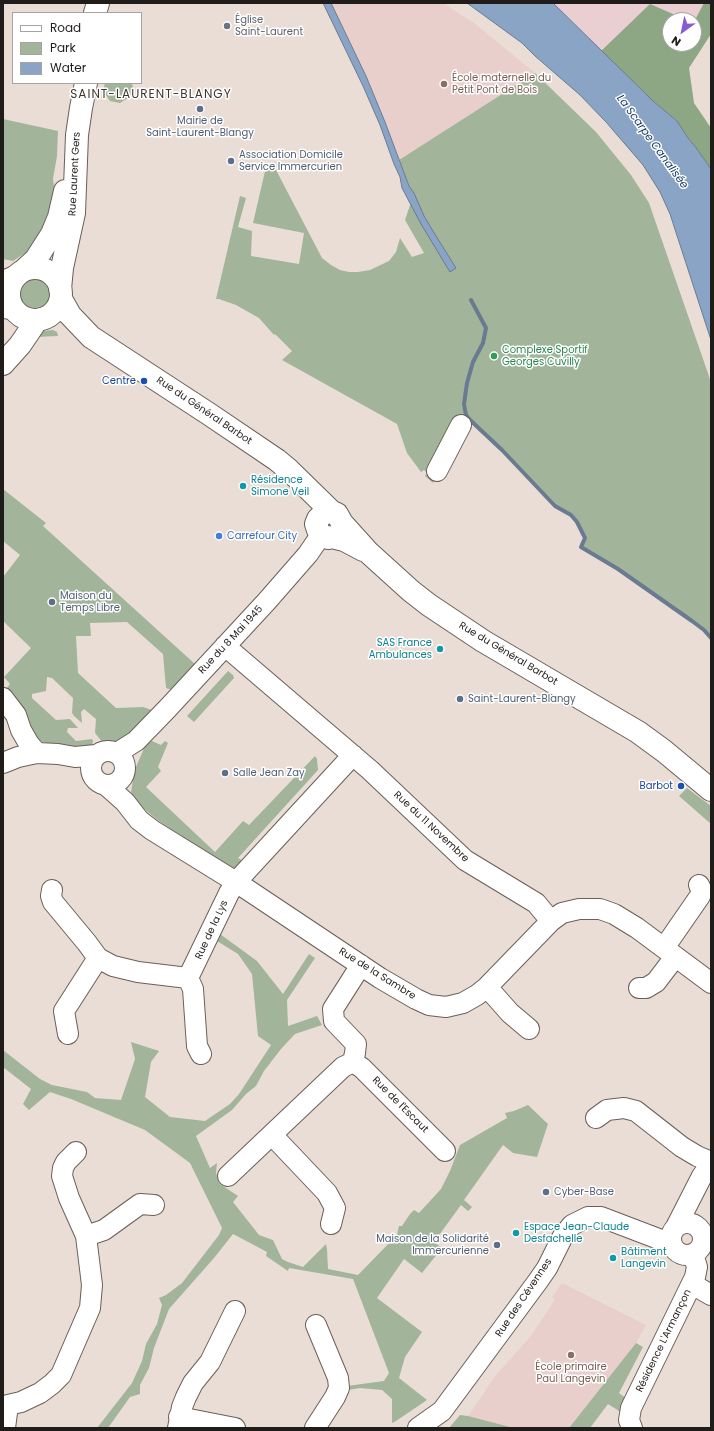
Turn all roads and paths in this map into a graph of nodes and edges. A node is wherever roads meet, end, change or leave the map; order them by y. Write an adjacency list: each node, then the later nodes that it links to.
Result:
1 (78, 84): 3 (main road, Rue Laurent Gers)
2 (86, 84): 4 (main road, Rue Laurent Gers)
3 (14, 276): 4 (main road); 5 (main road)
4 (60, 294): 6 (main road); 7 (main road, Rue du Général Barbot)
5 (10, 310): 6 (main road); 8 (main road)
6 (39, 320): 7 (main road, Rue du Général Barbot); 8 (main road)
7 (91, 337): 11 (main road, Rue du Général Barbot)
8 (6, 360)
9 (461, 425): 10 (street)
10 (437, 471)
11 (329, 525): 12 (street, Rue du 8 Mai 1945); 18 (main road, Rue du Général Barbot)
12 (225, 646): 14 (street, Rue du 11 Novembre); 17 (street, Rue du 8 Mai 1945)
13 (3, 698): 15 (street)
14 (353, 755): 19 (street); 22 (street, Rue du 11 Novembre)
15 (19, 757): 16 (street)
16 (93, 762): 17 (street); 17 (street, Rue de la Sambre)
17 (117, 770): 19 (street, Rue de la Sambre)
18 (711, 790)
19 (236, 882): 25 (street, Rue de la Sambre); 26 (street, Rue de la Lys)
20 (700, 885): 23 (street)
21 (52, 890): 24 (street)
22 (551, 921): 23 (street, Rue de la Sambre); 28 (street, Rue de la Sambre)
23 (669, 952): 27 (street, Rue de la Sambre); 29 (street)
24 (98, 958): 26 (street); 31 (street)
25 (361, 965): 28 (street, Rue de la Sambre); 33 (street)
26 (188, 978): 32 (street)
27 (711, 983)
28 (487, 987): 30 (street)
29 (639, 988)
30 (529, 1028)
31 (68, 1034)
32 (201, 1054)
33 (352, 1062): 35 (street); 36 (street, Rue de l'Escaut)
34 (596, 1118): 38 (street)
35 (272, 1135): 39 (street); 42 (street)
36 (445, 1151)
37 (76, 1152): 45 (street)
38 (711, 1163): 40 (street)
39 (228, 1176)
40 (694, 1194): 43 (street); 44 (street)
41 (154, 1205): 45 (street)
42 (332, 1224)
43 (697, 1226): 44 (street); 46 (street)
44 (674, 1234): 46 (street); 56 (street, Rue des Cévennes)
45 (86, 1236): 51 (street)
46 (693, 1254): 47 (street, Résidence L'Armançon)
47 (692, 1284): 48 (street); 57 (street, Résidence L'Armançon)
48 (711, 1295)
49 (235, 1311): 52 (street)
50 (316, 1325): 55 (street)
51 (6, 1403): 53 (street)
52 (179, 1423): 54 (street)
53 (5, 1428)
54 (235, 1428)
55 (314, 1428)
56 (418, 1428)
57 (632, 1428)

